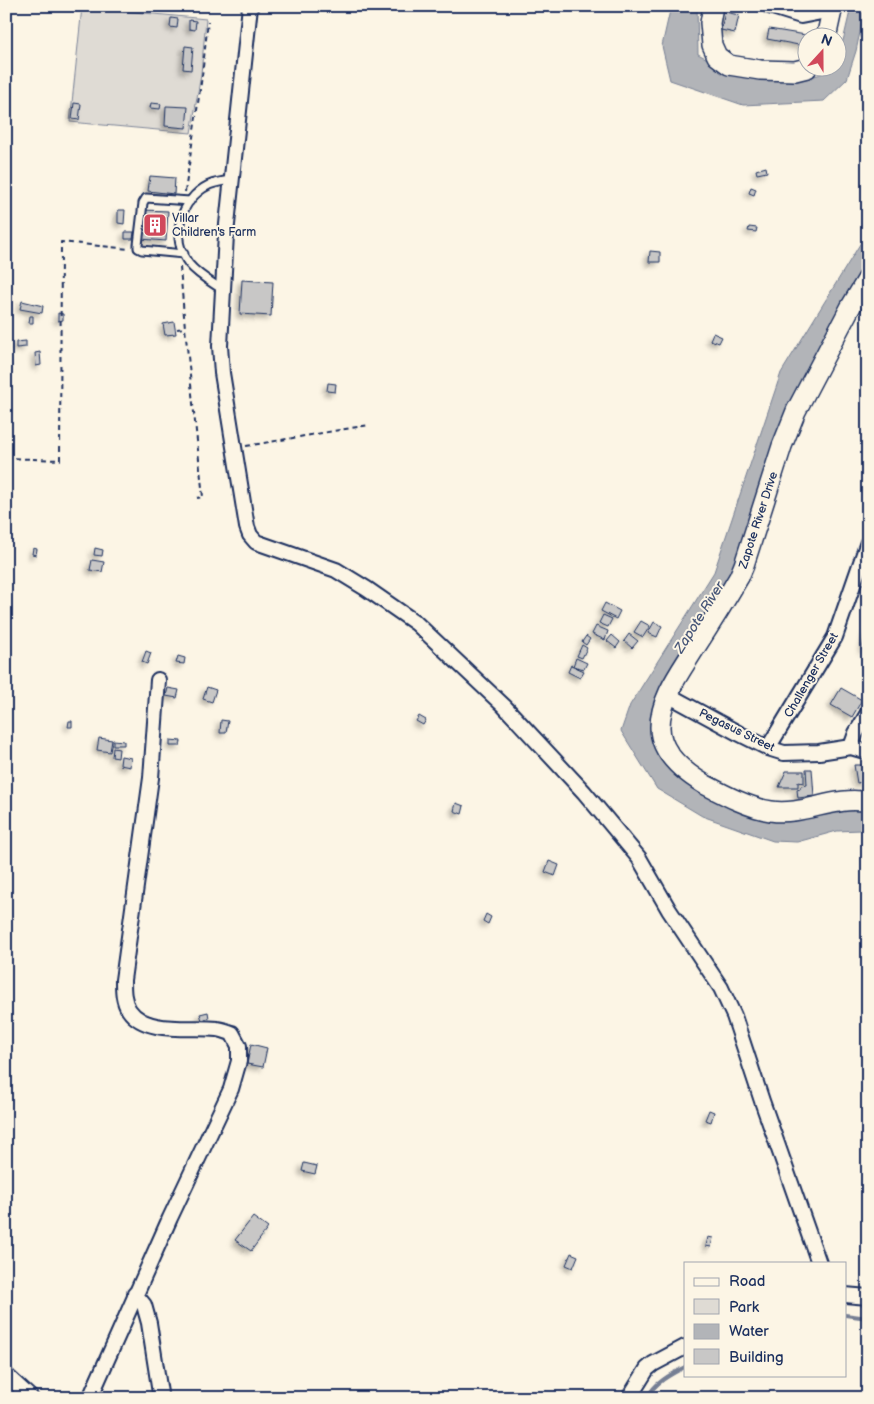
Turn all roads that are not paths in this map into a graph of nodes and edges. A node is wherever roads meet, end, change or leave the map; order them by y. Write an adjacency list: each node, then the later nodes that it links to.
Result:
1 (250, 6): 7 (street)
2 (712, 6): 6 (main road)
3 (769, 6): 4 (street)
4 (833, 8): 5 (main road)
5 (828, 28)
6 (796, 71)
7 (232, 180): 8 (lane); 11 (street)
8 (187, 201): 9 (lane); 9 (lane)
9 (182, 254): 11 (lane)
10 (868, 278): 14 (main road, Zapote River Drive)
11 (223, 290): 20 (street)
12 (868, 542): 17 (street, Challenger Street)
13 (158, 680): 21 (street)
14 (668, 695): 17 (street, Pegasus Street); 19 (main road, Zapote River Drive)
15 (868, 713): 16 (street)
16 (851, 747): 17 (street, Pegasus Street); 18 (street, Pegasus Street)
17 (768, 748)
18 (868, 752)
19 (868, 802)
20 (820, 1262)
21 (135, 1294): 26 (street); 28 (street)
22 (846, 1295): 23 (street)
23 (868, 1297)
24 (684, 1348): 29 (street)
25 (6, 1375): 27 (street)
26 (160, 1394)
27 (31, 1398)
28 (90, 1398)
29 (629, 1398)

